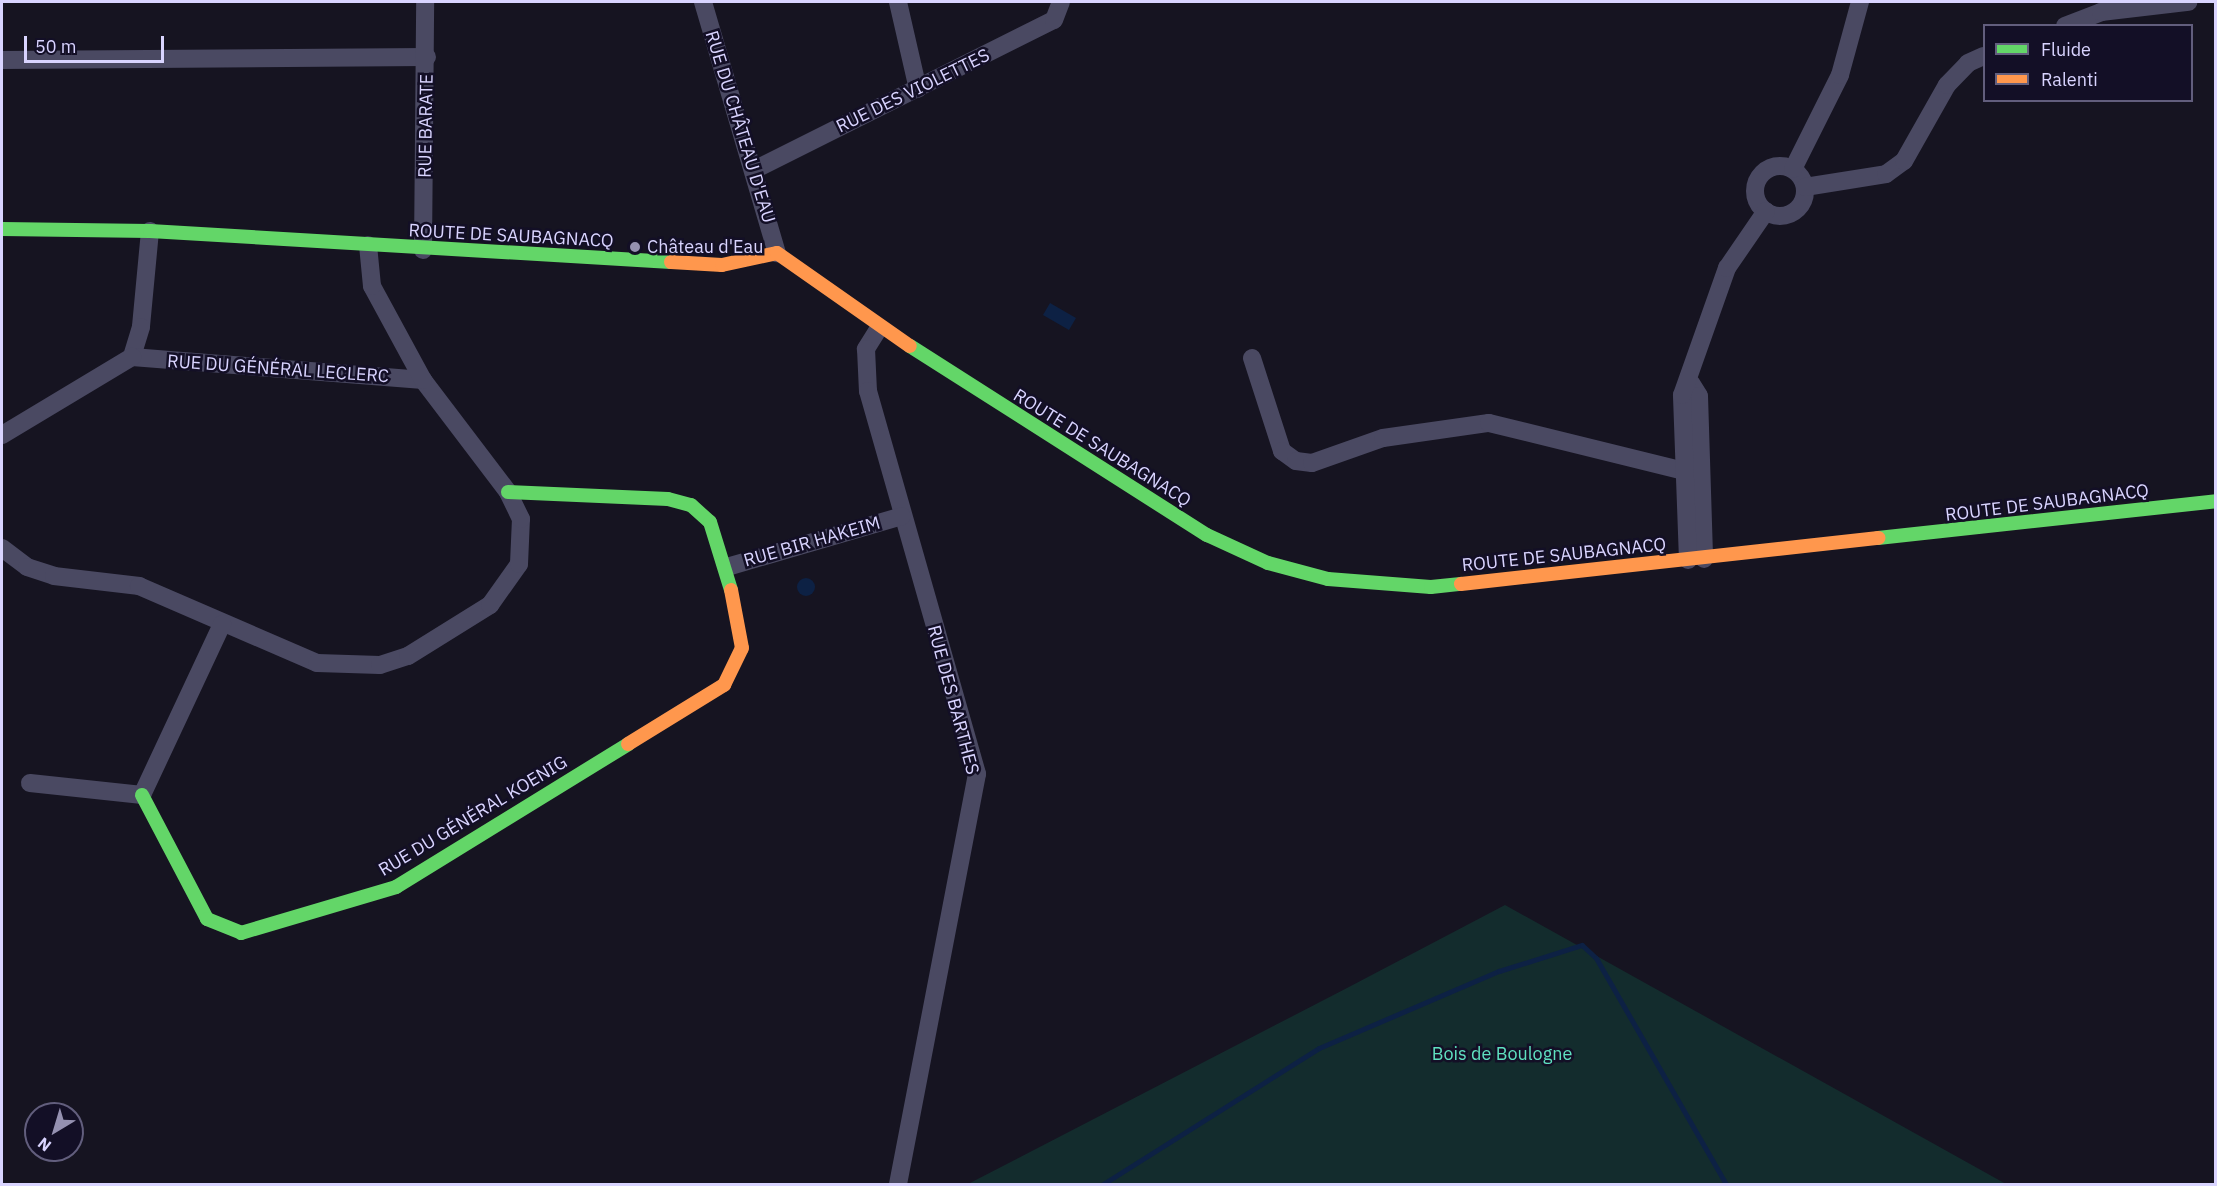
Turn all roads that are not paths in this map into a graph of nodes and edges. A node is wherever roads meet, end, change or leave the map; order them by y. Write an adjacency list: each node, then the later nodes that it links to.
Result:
1 (425, 2): 8 (street, RUE BARATE)
2 (703, 2): 13 (street, RUE DU CHÂTEAU D'EAU)
3 (898, 2): 11 (street)
4 (1061, 2): 11 (street, RUE DES VIOLETTES)
5 (1860, 2): 12 (street)
6 (2188, 2): 7 (street)
7 (2070, 24)
8 (427, 57): 10 (street); 19 (street, RUE BARATE)
9 (1983, 57): 14 (street)
10 (2, 60)
11 (918, 89): 13 (street, RUE DES VIOLETTES)
12 (1792, 169): 14 (street); 15 (street)
13 (754, 170): 20 (street, RUE DU CHÂTEAU D'EAU)
14 (1805, 187): 15 (street)
15 (1766, 211): 25 (street)
16 (2, 229): 17 (street, ROUTE DE SAUBAGNACQ)
17 (150, 231): 18 (street, ROUTE DE SAUBAGNACQ); 22 (street)
18 (368, 245): 19 (street, ROUTE DE SAUBAGNACQ); 24 (street, RUE DU GÉNÉRAL LECLERC)
19 (423, 250): 20 (street, ROUTE DE SAUBAGNACQ)
20 (777, 253): 21 (street, ROUTE DE SAUBAGNACQ)
21 (879, 328): 30 (street, RUE DES BARTHES); 32 (street, ROUTE DE SAUBAGNACQ)
22 (132, 357): 24 (street, RUE DU GÉNÉRAL LECLERC); 26 (street)
23 (1252, 358): 27 (street)
24 (423, 380): 28 (street, RUE DU GÉNÉRAL LECLERC)
25 (1691, 383): 27 (street); 32 (street)
26 (2, 435)
27 (1685, 471): 32 (street)
28 (508, 492): 33 (street, RUE BIR HAKEIM); 34 (street, RUE DU GÉNÉRAL LECLERC)
29 (2216, 501): 32 (street, ROUTE DE SAUBAGNACQ)
30 (902, 516): 33 (street, RUE BIR HAKEIM); 37 (street, RUE DES BARTHES)
31 (2, 548): 34 (street, RUE DU GÉNÉRAL LECLERC)
32 (1696, 559)
33 (727, 567): 36 (street, RUE DU GÉNÉRAL KOENIG)
34 (222, 624): 36 (street)
35 (30, 783): 36 (street)
36 (142, 795)
37 (898, 1185)

